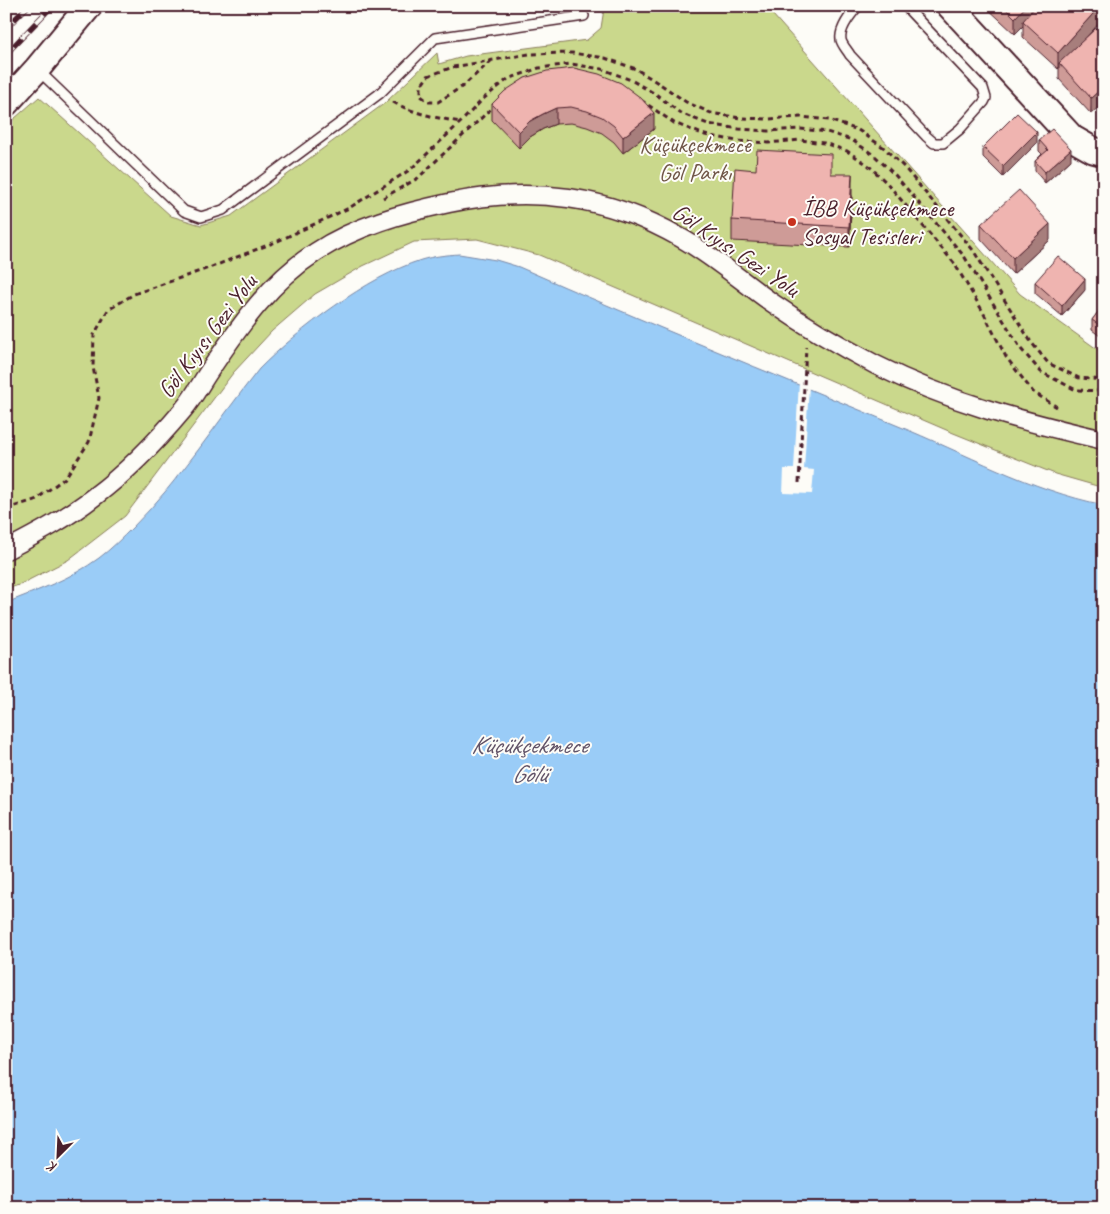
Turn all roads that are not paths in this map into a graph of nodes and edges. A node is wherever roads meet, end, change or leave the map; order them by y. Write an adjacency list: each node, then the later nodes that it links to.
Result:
1 (89, 6): 6 (street)
2 (858, 6): 3 (lane)
3 (905, 6)
4 (950, 6): 8 (street)
5 (584, 16): 6 (lane)
6 (37, 69): 7 (street)
7 (6, 103)
8 (1104, 153)
9 (1104, 440): 10 (street, Göl Kıyısı Gezi Yolu)
10 (6, 550)

